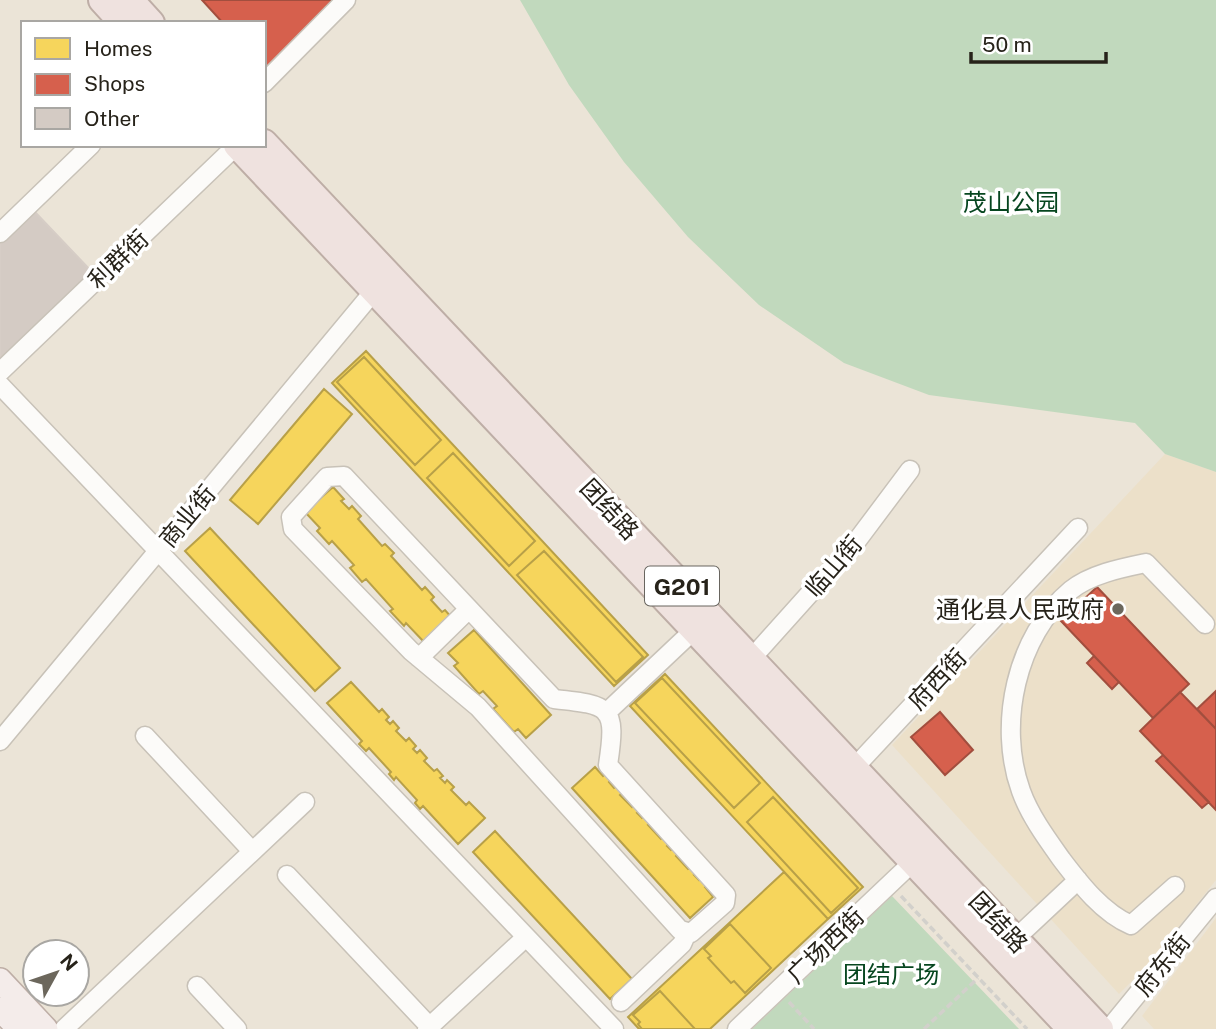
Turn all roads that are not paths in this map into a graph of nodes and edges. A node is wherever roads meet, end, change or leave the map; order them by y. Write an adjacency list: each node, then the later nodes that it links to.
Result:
1 (102, 0): 4 (highway)
2 (130, 0): 5 (highway)
3 (346, 0): 6 (street)
4 (121, 21)
5 (149, 21)
6 (266, 81)
7 (266, 145): 22 (highway, 团结路 / G201)
8 (89, 147): 11 (street)
9 (235, 147): 13 (street, 利群街)
10 (239, 147): 12 (highway, 团结路 / G201)
11 (0, 233)
12 (374, 291): 17 (street, 商业街); 20 (highway, 团结路 / G201)
13 (0, 372)
14 (0, 385): 17 (street)
15 (910, 470): 22 (street, 临山街)
16 (1078, 528): 26 (street, 府西街)
17 (158, 551): 25 (street, 商业街); 35 (street)
18 (469, 609): 21 (street); 21 (street); 23 (street)
19 (1205, 624): 31 (street)
20 (694, 630): 23 (street); 29 (highway, 团结路 / G201)
21 (419, 658): 34 (street)
22 (751, 659): 26 (highway, 团结路 / G201)
23 (606, 713): 34 (street)
24 (145, 736): 28 (street)
25 (0, 741)
26 (854, 768): 36 (highway, 团结路 / G201)
27 (305, 802): 28 (street)
28 (252, 851): 42 (street)
29 (913, 862): 45 (street, 广场西街); 46 (highway, 团结路 / G201)
30 (287, 875): 40 (street)
31 (1078, 880): 32 (street); 36 (street)
32 (1175, 886)
33 (1216, 898): 48 (street, 府东街)
34 (687, 933): 39 (street)
35 (526, 937): 40 (street); 44 (street)
36 (1015, 939): 47 (highway, 团结路 / G201)
37 (0, 980): 41 (main road)
38 (197, 986): 43 (street)
39 (621, 1002)
40 (429, 1028)
41 (46, 1029)
42 (64, 1029)
43 (237, 1029)
44 (614, 1029)
45 (737, 1029)
46 (1070, 1029)
47 (1100, 1029)
48 (1109, 1029)

